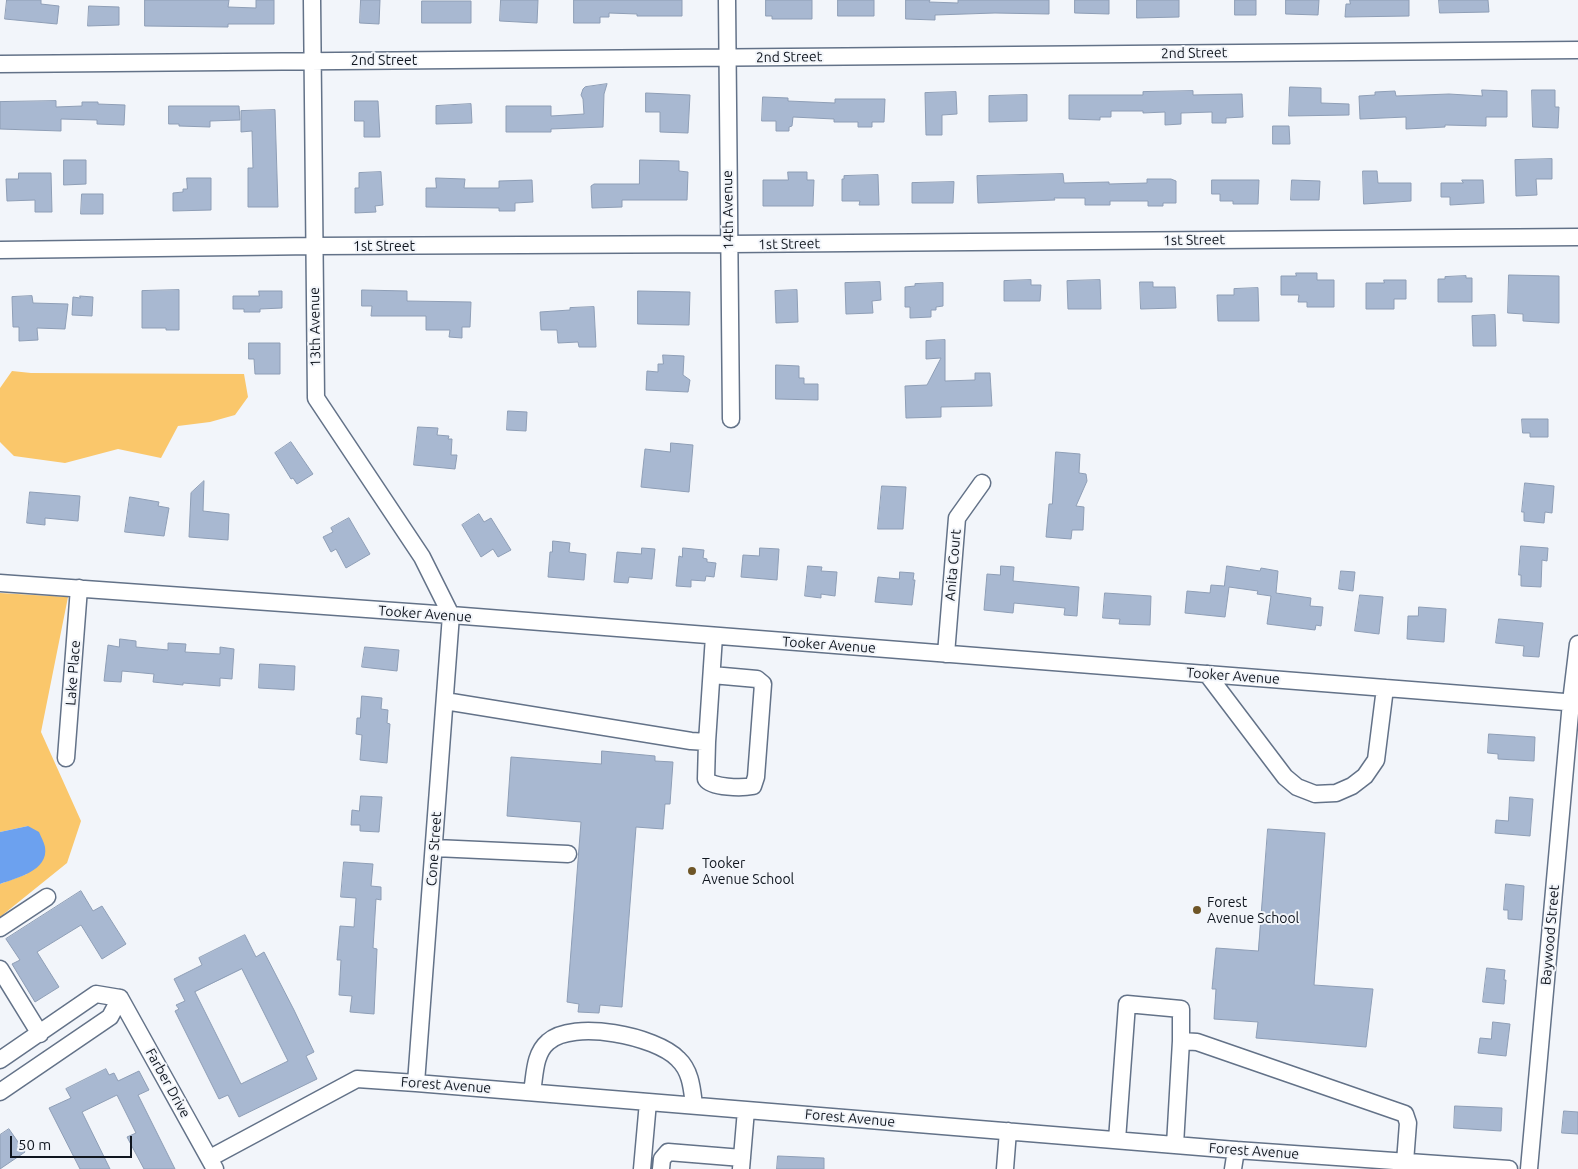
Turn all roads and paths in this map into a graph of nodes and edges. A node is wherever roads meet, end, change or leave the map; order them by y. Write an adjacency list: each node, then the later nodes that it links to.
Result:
1 (312, 0): 5 (street, 13th Avenue)
2 (727, 0): 4 (street, 14th Avenue)
3 (1578, 50): 4 (street, 2nd Street)
4 (727, 58): 5 (street, 2nd Street); 8 (street, 14th Avenue)
5 (312, 61): 6 (street, 2nd Street); 9 (street, 13th Avenue)
6 (0, 64)
7 (1578, 237): 8 (street, 1st Street)
8 (729, 244): 9 (street, 1st Street); 11 (street, 14th Avenue)
9 (315, 246): 10 (street, 1st Street); 15 (street, 13th Avenue)
10 (0, 250)
11 (731, 419)
12 (982, 483): 18 (street, Anita Court)
13 (0, 582): 14 (street, Tooker Avenue)
14 (79, 588): 15 (street, Tooker Avenue); 25 (street, Lake Place)
15 (451, 615): 16 (street, Tooker Avenue); 22 (street, Cone Street)
16 (714, 636): 18 (street, Tooker Avenue); 20 (street)
17 (1578, 644): 23 (street, Baywood Street)
18 (946, 654): 19 (street, Tooker Avenue)
19 (1207, 674): 21 (street, Tooker Avenue); 21 (street)
20 (712, 675): 24 (street); 24 (street)
21 (1385, 688): 23 (street, Tooker Avenue)
22 (445, 701): 24 (street); 26 (street, Cone Street)
23 (1575, 702): 54 (street, Baywood Street)
24 (699, 741)
25 (66, 758)
26 (434, 848): 27 (street); 35 (street, Cone Street)
27 (568, 854)
28 (47, 897): 29 (street)
29 (0, 928)
30 (0, 969): 32 (street)
31 (120, 998): 32 (street); 36 (street); 46 (street, Farber Drive)
32 (40, 1034): 34 (street)
33 (1181, 1041): 42 (street); 43 (street); 45 (street)
34 (0, 1060)
35 (416, 1083): 37 (street, Forest Avenue); 46 (street, Forest Avenue)
36 (0, 1092)
37 (532, 1092): 38 (street, Forest Avenue); 39 (street)
38 (648, 1102): 39 (street, Forest Avenue); 49 (street)
39 (694, 1105): 40 (street, Forest Avenue)
40 (746, 1110): 41 (street, Forest Avenue); 47 (street)
41 (1008, 1131): 42 (street, Forest Avenue); 51 (street)
42 (1117, 1140): 43 (street, Forest Avenue)
43 (1175, 1145): 44 (street, Forest Avenue)
44 (1236, 1150): 45 (street, Forest Avenue); 52 (street)
45 (1405, 1162): 48 (street, Forest Avenue)
46 (213, 1163)
47 (742, 1163): 50 (street)
48 (1425, 1166): 53 (street, Forest Avenue)
49 (642, 1169)
50 (662, 1169)
51 (1005, 1169)
52 (1233, 1169)
53 (1509, 1169)
54 (1529, 1169)

